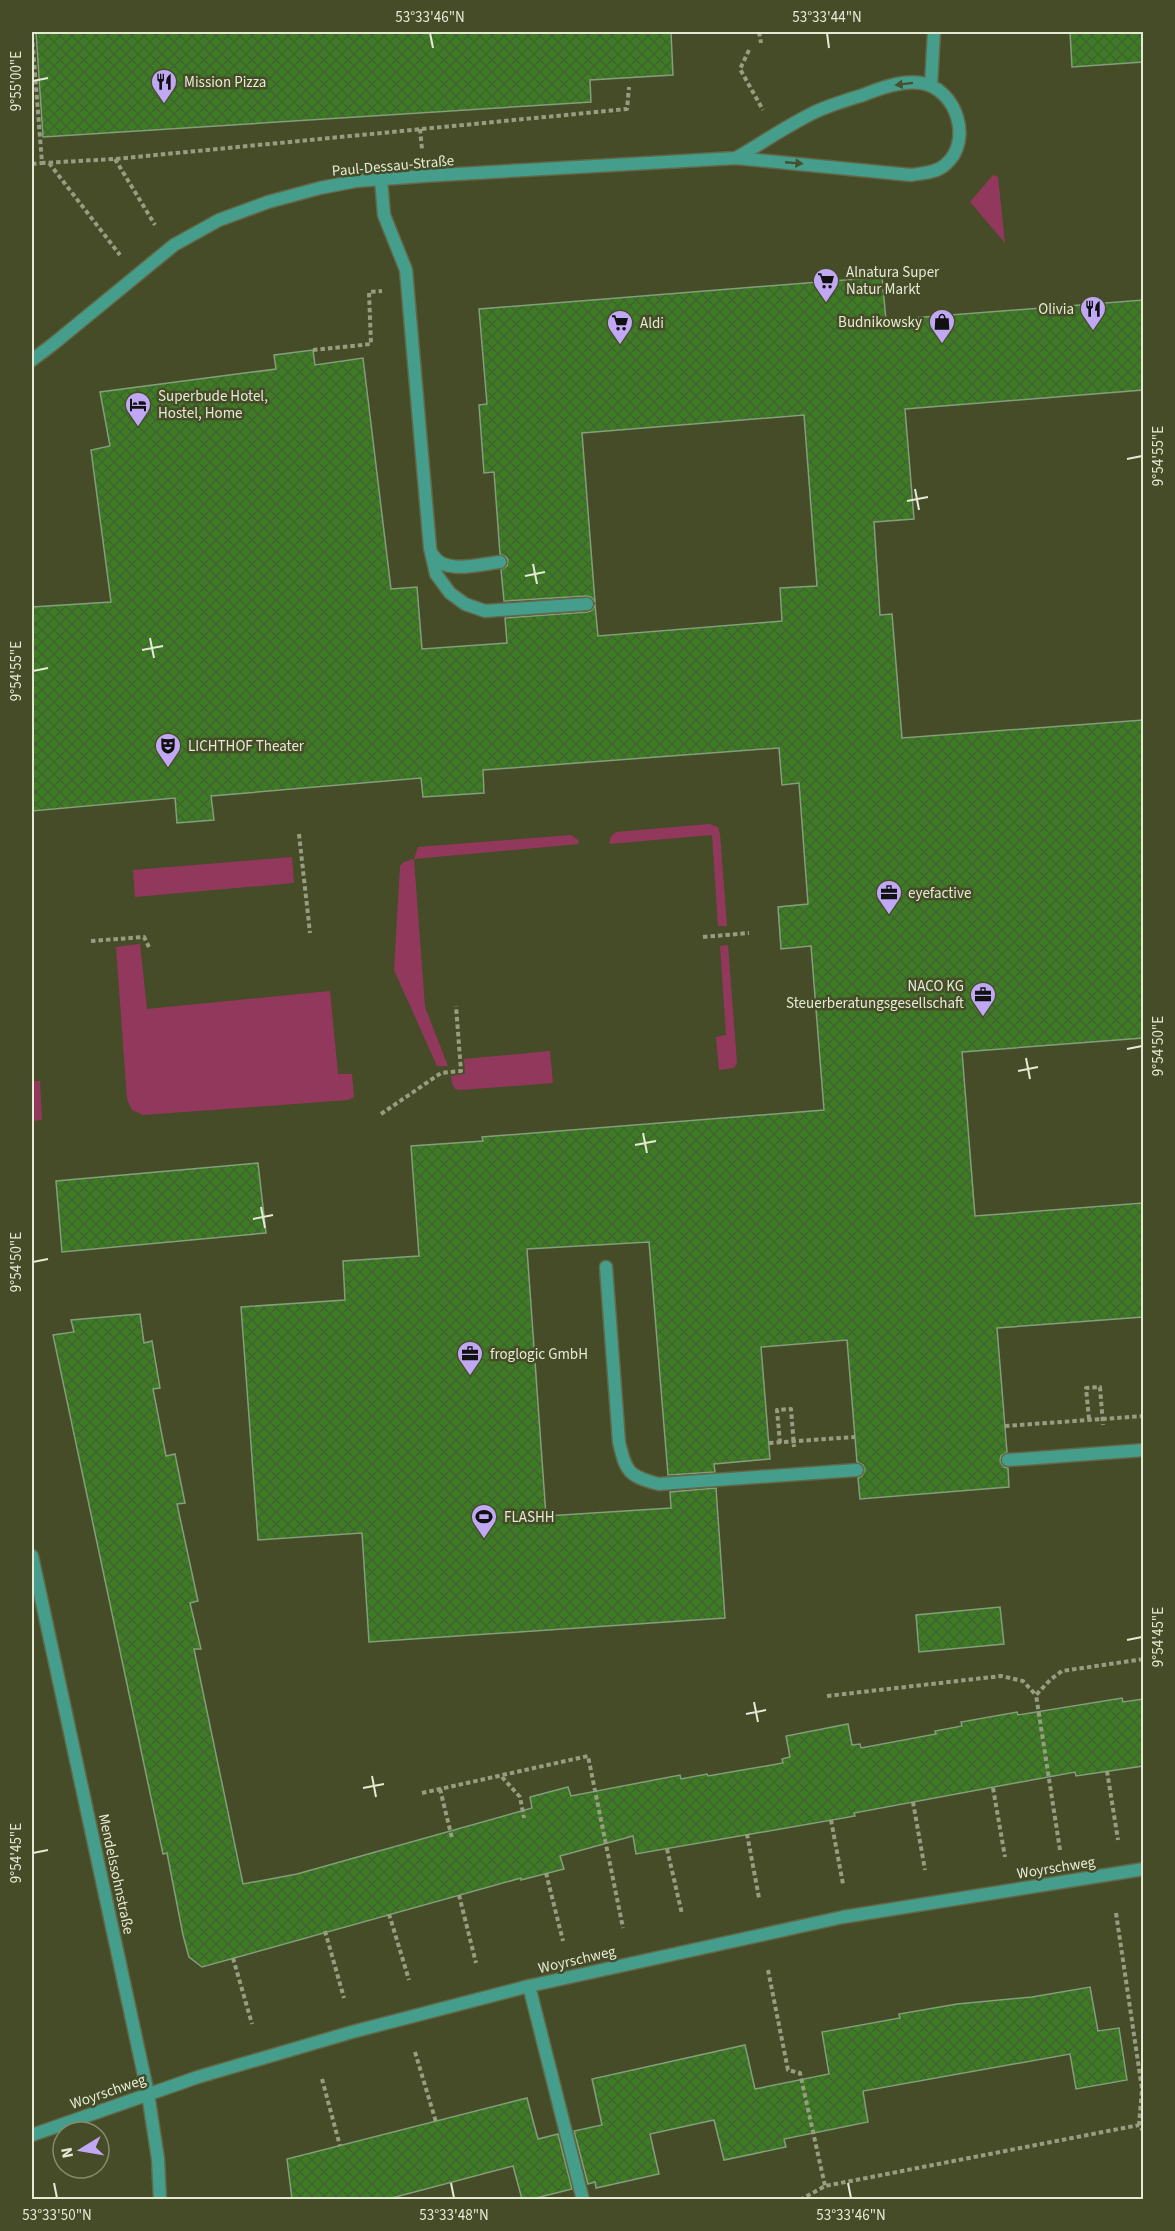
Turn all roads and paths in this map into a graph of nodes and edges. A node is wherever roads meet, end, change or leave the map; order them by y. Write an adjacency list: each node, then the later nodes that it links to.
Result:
1 (759, 32): 4 (path)
2 (934, 32): 7 (street)
3 (32, 35): 5 (path)
4 (761, 43)
5 (34, 50): 13 (path)
6 (748, 50): 9 (path)
7 (931, 85): 9 (street, Paul-Dessau-Straße, one-way to 9); 10 (street, Paul-Dessau-Straße, one-way to 7)
8 (629, 87): 11 (path)
9 (776, 135): 10 (street, Paul-Dessau-Straße)
10 (736, 158): 15 (street, Paul-Dessau-Straße)
11 (116, 159): 12 (path); 16 (path)
12 (49, 162): 13 (path); 17 (path)
13 (42, 163): 14 (path)
14 (32, 164)
15 (381, 179): 20 (street, Paul-Dessau-Straße); 21 (street)
16 (150, 217)
17 (125, 261)
18 (369, 292): 19 (path)
19 (313, 350)
20 (32, 360)
21 (430, 548): 22 (street); 23 (street)
22 (500, 562)
23 (587, 604)
24 (299, 834): 25 (path)
25 (310, 933)
26 (749, 933): 27 (path)
27 (703, 936)
28 (91, 942): 29 (path)
29 (149, 947)
30 (456, 1006): 31 (path)
31 (381, 1114)
32 (606, 1267): 43 (street)
33 (1143, 1416): 34 (path, bridge)
34 (1089, 1419): 35 (path, bridge); 40 (path)
35 (1005, 1426)
36 (855, 1437): 38 (path, bridge)
37 (769, 1443): 38 (path, bridge)
38 (780, 1443): 43 (path)
39 (1143, 1450): 40 (street)
40 (1105, 1453): 41 (street)
41 (1008, 1460)
42 (857, 1470): 43 (street)
43 (796, 1474)
44 (32, 1556): 83 (street, Mendelssohnstraße)
45 (1143, 1659): 46 (path)
46 (1036, 1695): 47 (path); 60 (path)
47 (827, 1696)
48 (1107, 1771): 58 (path)
49 (501, 1776): 51 (path); 54 (path); 71 (path)
50 (993, 1788): 61 (path)
51 (440, 1789): 52 (path); 57 (path)
52 (422, 1793)
53 (914, 1802): 63 (path)
54 (524, 1818)
55 (831, 1820): 65 (path)
56 (747, 1834): 67 (path)
57 (452, 1838)
58 (1118, 1840)
59 (667, 1849): 70 (path)
60 (1060, 1850)
61 (1005, 1857)
62 (1143, 1869): 78 (street, Woyrschweg)
63 (925, 1870)
64 (546, 1873): 73 (path)
65 (843, 1884)
66 (459, 1895): 75 (path)
67 (759, 1898)
68 (1116, 1913): 85 (path)
69 (389, 1914): 77 (path)
70 (682, 1914)
71 (623, 1928)
72 (325, 1931): 79 (path)
73 (563, 1941)
74 (233, 1958): 80 (path)
75 (476, 1963)
76 (768, 1970): 89 (path)
77 (409, 1980)
78 (529, 1986): 83 (street, Woyrschweg); 91 (street)
79 (344, 1998)
80 (252, 2024)
81 (415, 2052): 84 (path)
82 (322, 2079): 88 (path)
83 (148, 2094): 87 (street, Woyrschweg); 90 (street, Mendelssohnstraße)
84 (436, 2122)
85 (1139, 2125): 86 (path); 89 (path)
86 (1143, 2132)
87 (32, 2135)
88 (340, 2146)
89 (825, 2186): 92 (path)
90 (160, 2199)
91 (583, 2199)
92 (800, 2199)

